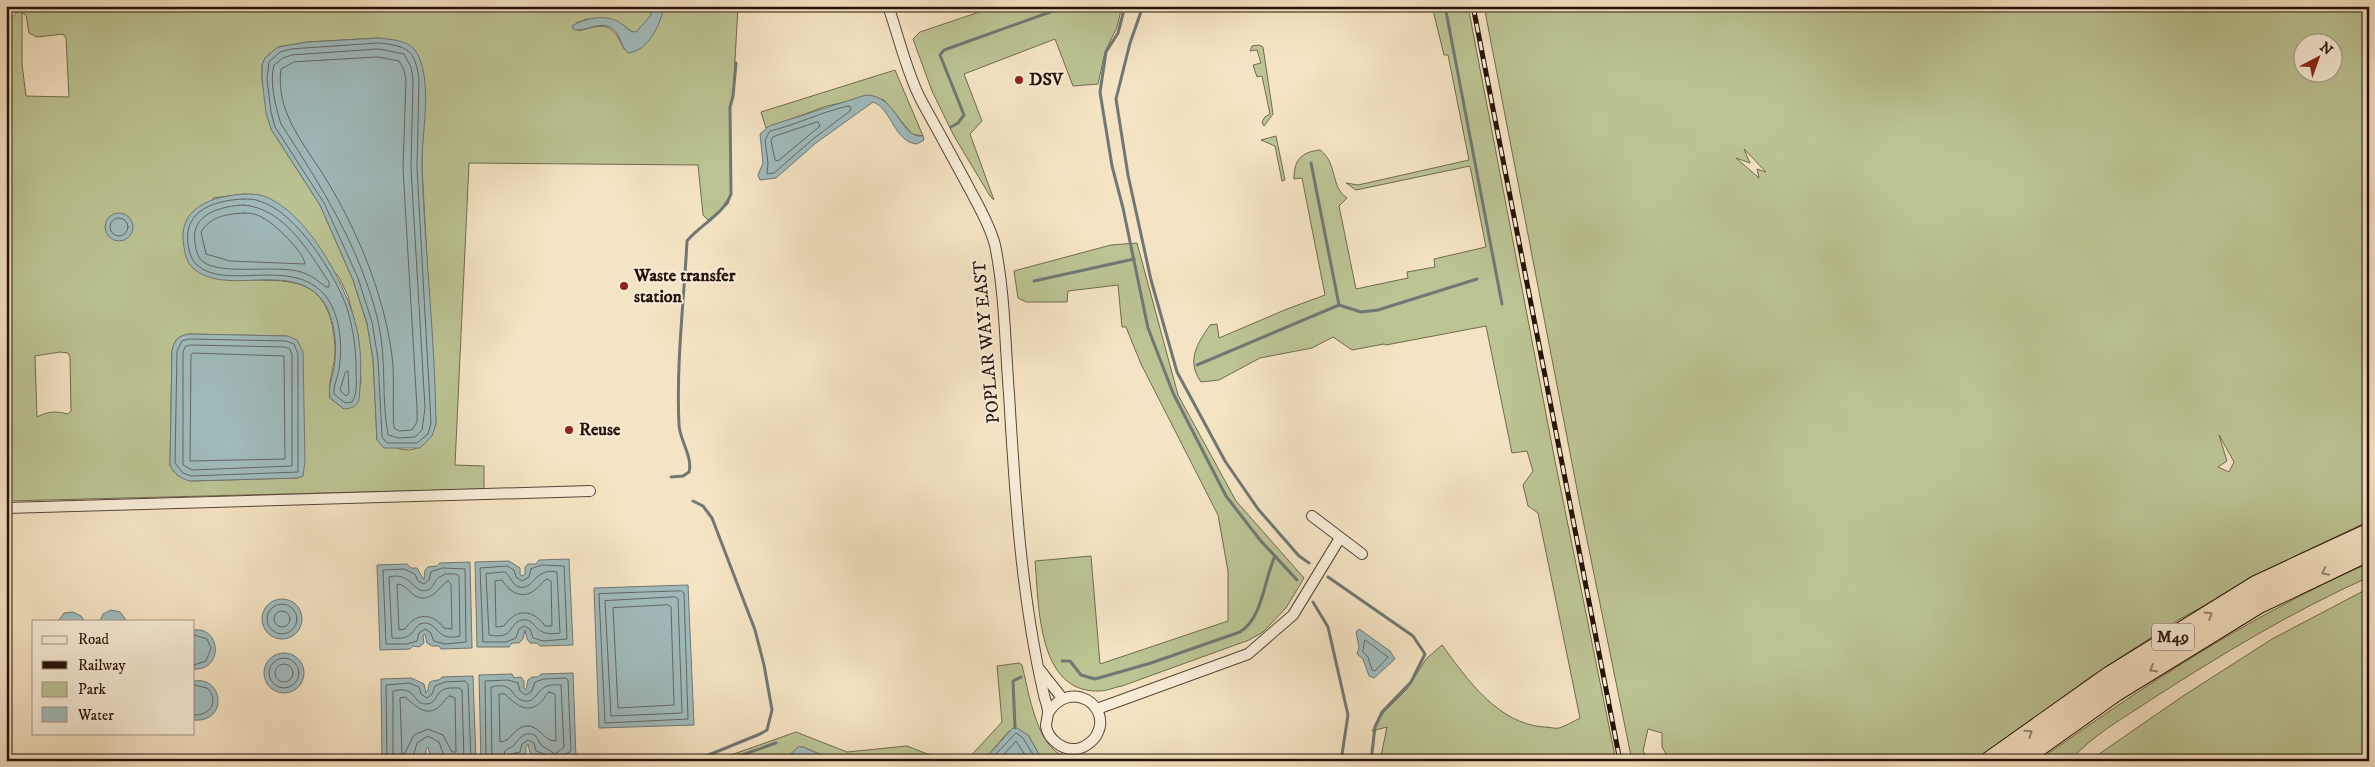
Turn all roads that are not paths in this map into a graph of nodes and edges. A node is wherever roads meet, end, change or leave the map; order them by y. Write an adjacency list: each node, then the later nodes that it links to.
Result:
1 (888, 6): 9 (street, POPLAR WAY EAST)
2 (590, 491): 3 (street)
3 (6, 508)
4 (1312, 516): 6 (street)
5 (2369, 533): 13 (highway, M49, one-way to 5)
6 (1340, 538): 8 (street); 11 (street)
7 (2369, 551): 14 (highway, M49, one-way to 14)
8 (1362, 554)
9 (1037, 667): 10 (street); 12 (street, POPLAR WAY EAST)
10 (1062, 698): 11 (street); 12 (street)
11 (1096, 709): 12 (street, POPLAR WAY EAST)
12 (1048, 713)
13 (1990, 761)
14 (2018, 761)

